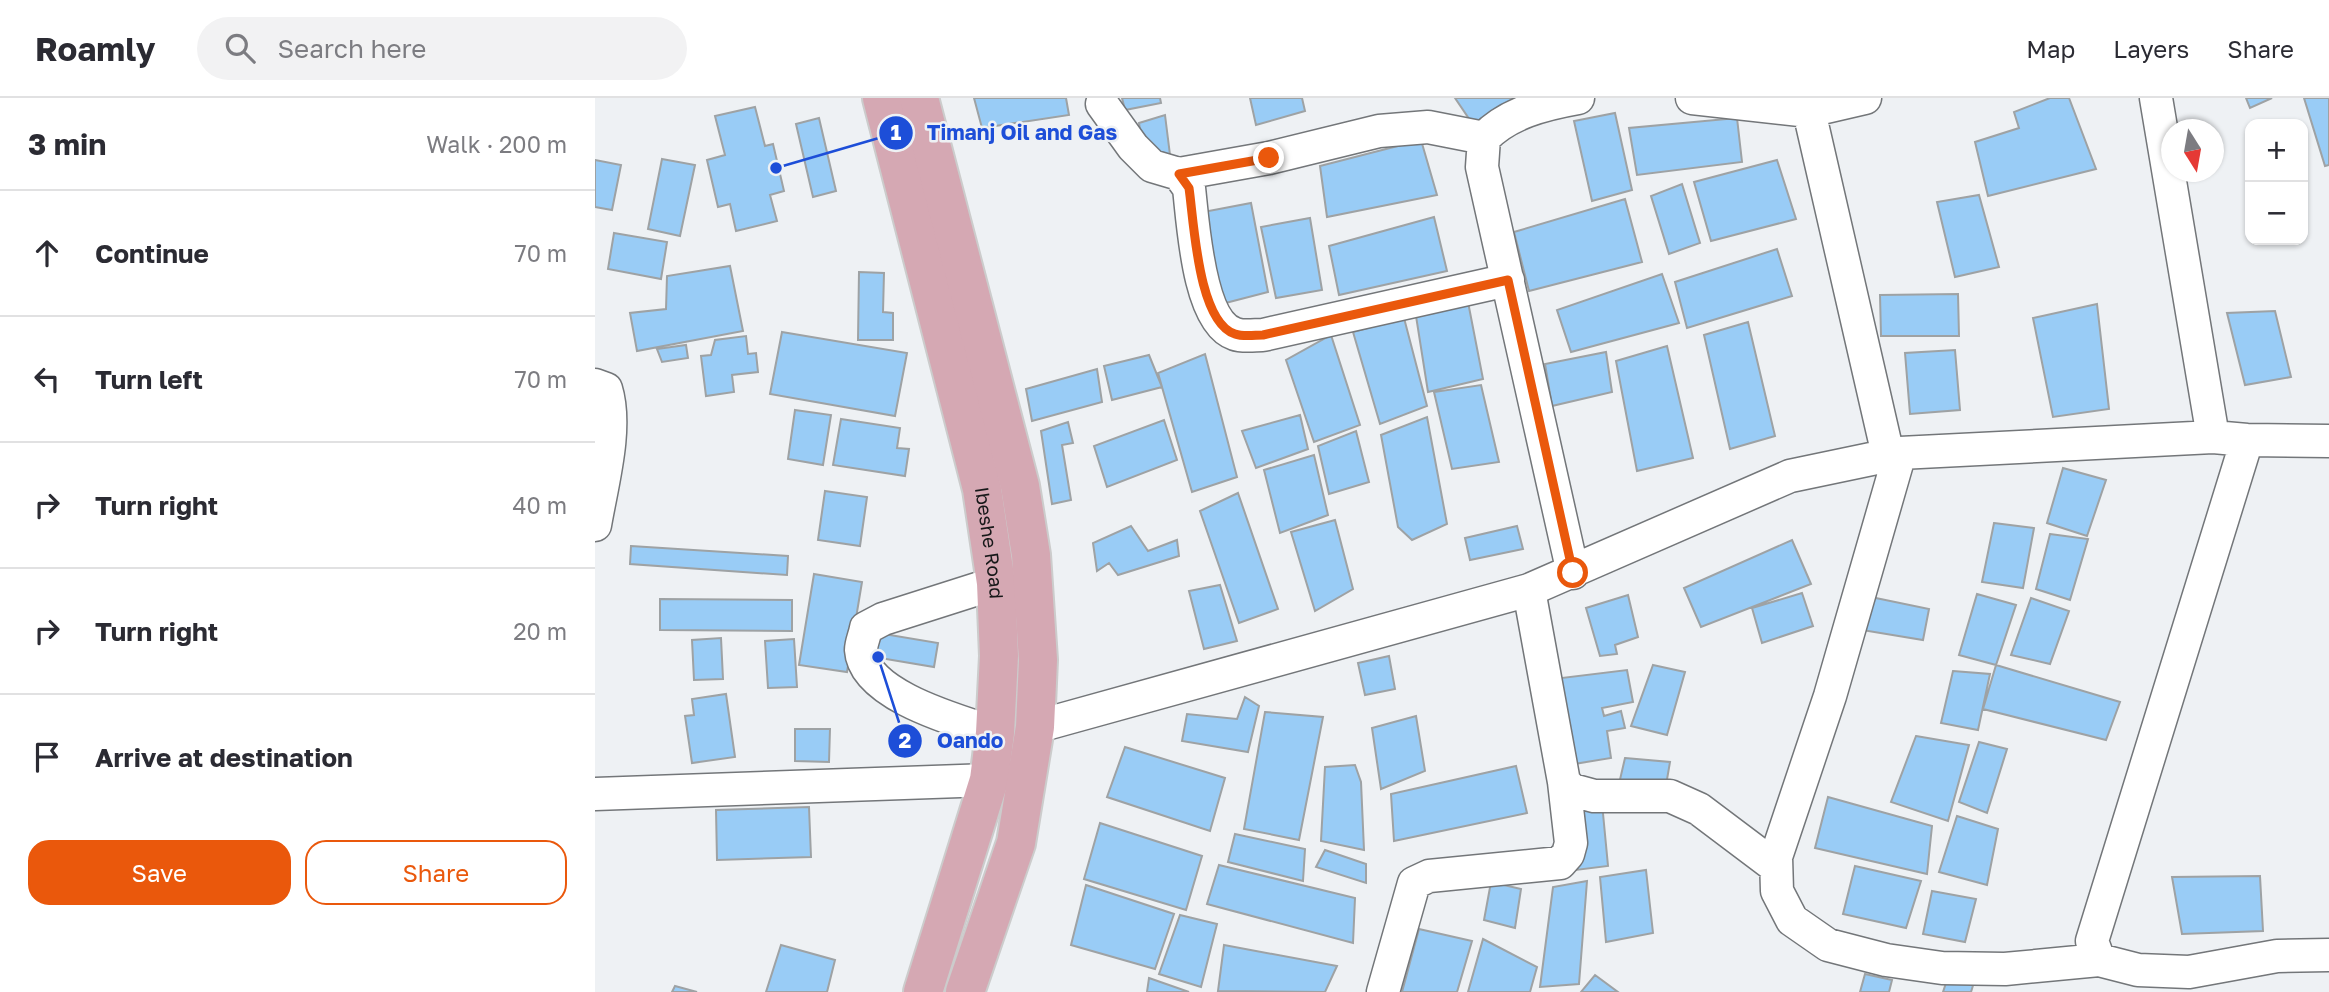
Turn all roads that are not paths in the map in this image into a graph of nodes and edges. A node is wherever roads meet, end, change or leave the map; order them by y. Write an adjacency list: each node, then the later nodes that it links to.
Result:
1 (882, 98): 19 (main road, Ibeshe Road)
2 (919, 98): 21 (main road, Ibeshe Road)
3 (1578, 98): 9 (street)
4 (1692, 98): 8 (street)
5 (1865, 98): 8 (street)
6 (2156, 98): 13 (street)
7 (1102, 104): 10 (street)
8 (1809, 111): 16 (street)
9 (1484, 138): 10 (street); 11 (street)
10 (1179, 174): 11 (street)
11 (1508, 280): 18 (street)
12 (595, 384): 17 (street)
13 (2213, 437): 14 (street); 16 (street)
14 (2247, 440): 15 (street); 28 (street)
15 (2329, 440)
16 (1894, 454): 18 (street); 26 (street)
17 (595, 525)
18 (1573, 573): 20 (street)
19 (996, 583): 22 (main road, Ibeshe Road); 22 (street)
20 (1529, 590): 21 (street); 24 (street)
21 (1035, 727): 31 (main road, Ibeshe Road)
22 (995, 733): 23 (main road, Ibeshe Road)
23 (989, 780): 25 (street); 30 (main road, Ibeshe Road)
24 (1564, 782): 26 (street); 32 (street)
25 (595, 794)
26 (1776, 867): 28 (street)
27 (2329, 956): 29 (street)
28 (2099, 960): 29 (street)
29 (2138, 981)
30 (923, 992)
31 (965, 992)
32 (1383, 992)

